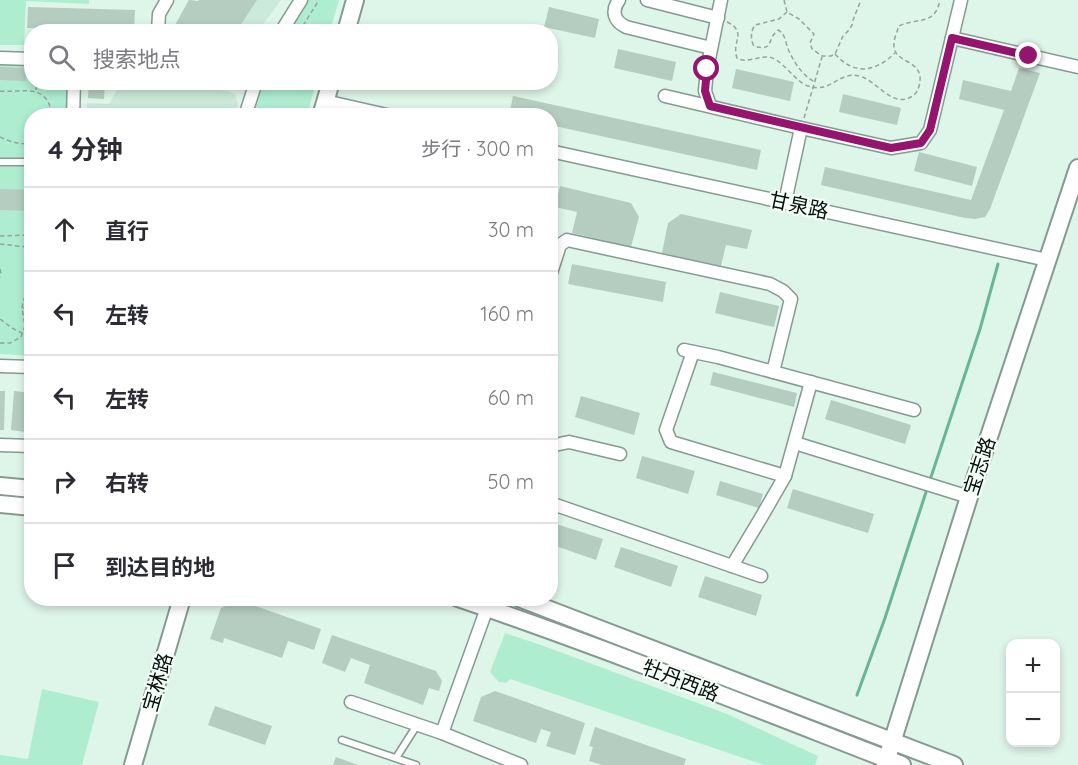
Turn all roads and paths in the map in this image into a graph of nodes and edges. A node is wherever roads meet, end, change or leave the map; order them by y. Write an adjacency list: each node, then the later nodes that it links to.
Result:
1 (157, 0): 14 (lane)
2 (167, 0): 14 (street)
3 (301, 0): 17 (street)
4 (319, 0): 18 (path)
5 (355, 0): 19 (street)
6 (619, 0): 21 (street)
7 (647, 0): 15 (street)
8 (721, 0): 15 (street)
9 (784, 0): 13 (path)
10 (861, 0): 23 (path)
11 (940, 0): 22 (path)
12 (961, 0): 20 (street)
13 (787, 12): 24 (path); 28 (path)
14 (159, 15): 16 (street)
15 (718, 18): 21 (street); 29 (path)
16 (158, 24)
17 (285, 24)
18 (303, 24)
19 (348, 24)
20 (952, 38): 27 (street); 41 (street)
21 (711, 48): 36 (street)
22 (896, 52): 23 (path); 29 (path)
23 (835, 54): 24 (path)
24 (822, 56): 28 (path)
25 (0, 58): 26 (street)
26 (24, 59)
27 (1078, 68)
28 (815, 82): 29 (path)
29 (814, 88): 41 (path)
30 (74, 90): 38 (street)
31 (253, 90): 39 (street)
32 (329, 90): 40 (street)
33 (0, 91): 34 (path)
34 (36, 91): 37 (path)
35 (665, 96): 36 (street)
36 (710, 106): 41 (street)
37 (50, 108)
38 (73, 108)
39 (248, 108)
40 (323, 108)
41 (801, 128): 48 (street)
42 (0, 137): 43 (path)
43 (24, 145)
44 (558, 153): 48 (street, 甘泉路)
45 (0, 162): 46 (lane)
46 (24, 162)
47 (1078, 168): 54 (street, 宝志路)
48 (785, 202): 54 (street, 甘泉路)
49 (24, 235): 50 (path)
50 (0, 236)
51 (0, 244): 52 (path)
52 (24, 247)
53 (558, 251): 66 (street)
54 (1047, 260): 77 (street, 宝志路)
55 (0, 269): 56 (path)
56 (0, 276)
57 (24, 301): 58 (path)
58 (22, 308): 60 (path)
59 (0, 319): 62 (path)
60 (24, 320)
61 (24, 329): 62 (path)
62 (22, 334): 63 (path)
63 (0, 343)
64 (0, 366): 65 (street)
65 (24, 367)
66 (772, 372): 67 (street); 74 (street)
67 (811, 382): 68 (street); 69 (street)
68 (915, 410)
69 (795, 443): 74 (street); 77 (street)
70 (558, 444): 73 (street)
71 (0, 445): 72 (street)
72 (24, 446)
73 (620, 454)
74 (785, 476): 81 (street)
75 (0, 486): 76 (street)
76 (24, 488)
77 (969, 497): 91 (street, 宝志路)
78 (0, 504): 79 (street)
79 (24, 506)
80 (558, 506): 81 (street)
81 (732, 566): 82 (street)
82 (761, 576)
83 (180, 606): 94 (street, 宝林路)
84 (481, 606): 86 (street, 牡丹西路)
85 (540, 606): 91 (street, 牡丹西路)
86 (487, 608): 89 (street); 93 (street, 牡丹西路)
87 (351, 702): 88 (street)
88 (417, 725): 89 (street); 92 (lane)
89 (442, 733): 96 (street)
90 (342, 740): 92 (lane)
91 (893, 742): 93 (street, 宝志路); 97 (street, 牡丹西路)
92 (396, 758): 95 (lane)
93 (892, 763)
94 (133, 765)
95 (416, 765)
96 (521, 765)
97 (954, 765)

